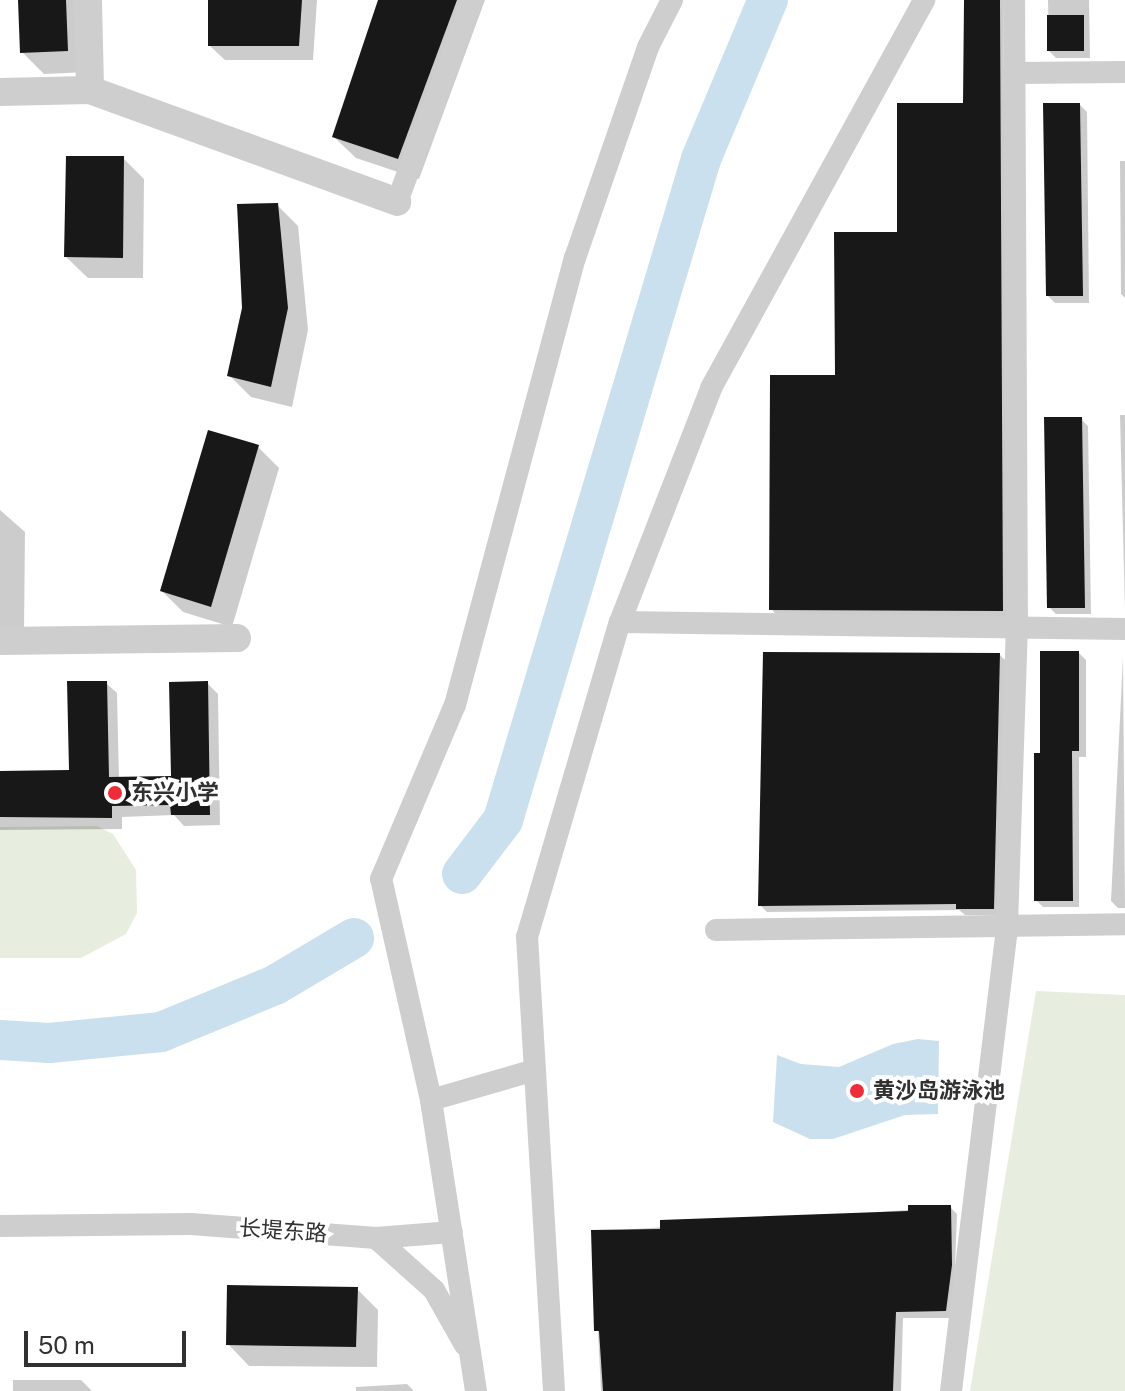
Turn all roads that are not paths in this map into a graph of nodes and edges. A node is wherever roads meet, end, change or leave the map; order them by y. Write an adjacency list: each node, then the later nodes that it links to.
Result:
1 (88, 0): 8 (street)
2 (472, 0): 10 (street)
3 (672, 0): 20 (street)
4 (924, 0): 11 (street)
5 (1014, 0): 7 (street)
6 (1125, 72): 7 (street)
7 (1013, 73): 12 (street)
8 (90, 90): 9 (street); 10 (street)
9 (0, 92)
10 (397, 202)
11 (620, 622): 12 (street); 19 (street)
12 (1017, 627): 13 (street); 17 (street)
13 (1125, 629)
14 (237, 638): 15 (street)
15 (0, 641)
16 (1125, 924): 17 (street)
17 (1007, 926): 18 (street); 27 (street)
18 (716, 930)
19 (535, 1070): 20 (street); 26 (street)
20 (431, 1100): 22 (street)
21 (0, 1226): 23 (street, 长堤东路)
22 (452, 1232): 23 (street, 长堤东路); 24 (street)
23 (376, 1238): 24 (street)
24 (473, 1360): 25 (street)
25 (476, 1391)
26 (554, 1391)
27 (951, 1391)

